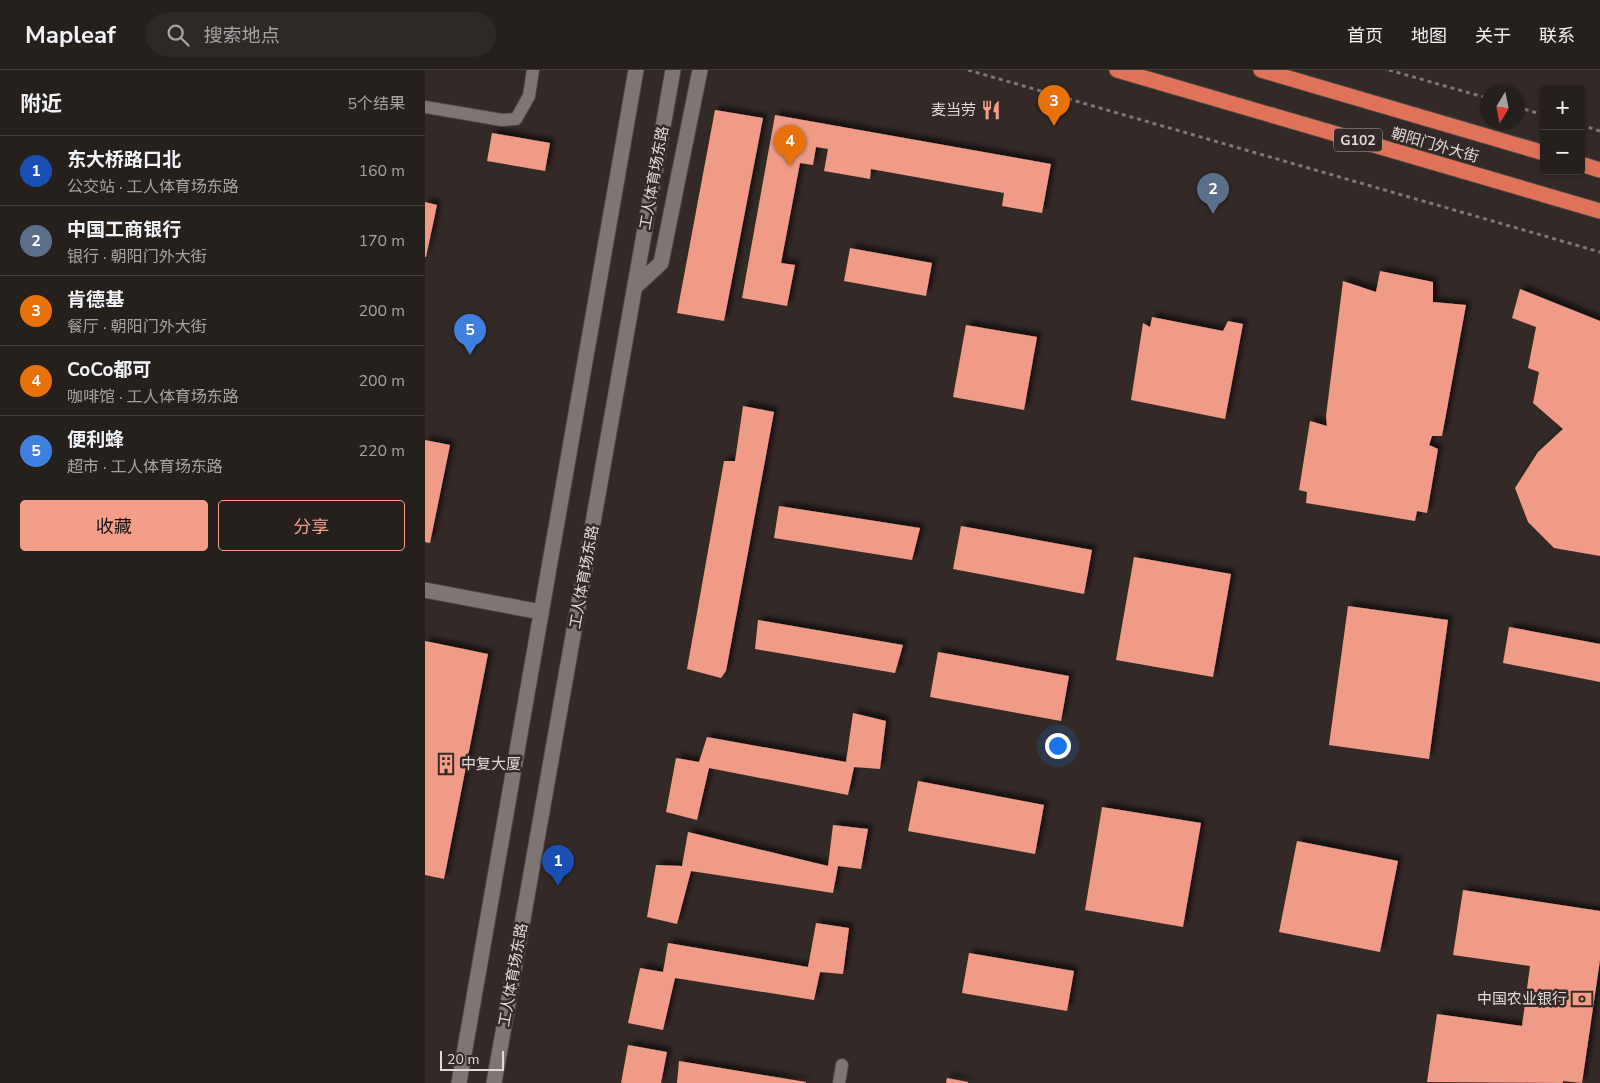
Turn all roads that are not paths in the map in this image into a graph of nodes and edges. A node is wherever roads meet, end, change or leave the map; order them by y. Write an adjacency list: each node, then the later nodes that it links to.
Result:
1 (533, 70): 7 (lane)
2 (635, 70): 14 (main road)
3 (673, 70): 12 (main road, 工人体育场东路)
4 (700, 70): 12 (main road)
5 (1117, 70): 11 (highway, 朝阳门外大街 / G102)
6 (1261, 70): 8 (highway, 朝阳门外大街 / G102)
7 (425, 107)
8 (1540, 152)
9 (1585, 165): 10 (highway)
10 (1600, 170)
11 (1600, 211)
12 (635, 287): 17 (main road, 工人体育场东路)
13 (425, 590): 14 (main road)
14 (541, 612): 16 (main road)
15 (842, 1065): 18 (lane)
16 (459, 1083)
17 (494, 1083)
18 (839, 1083)

